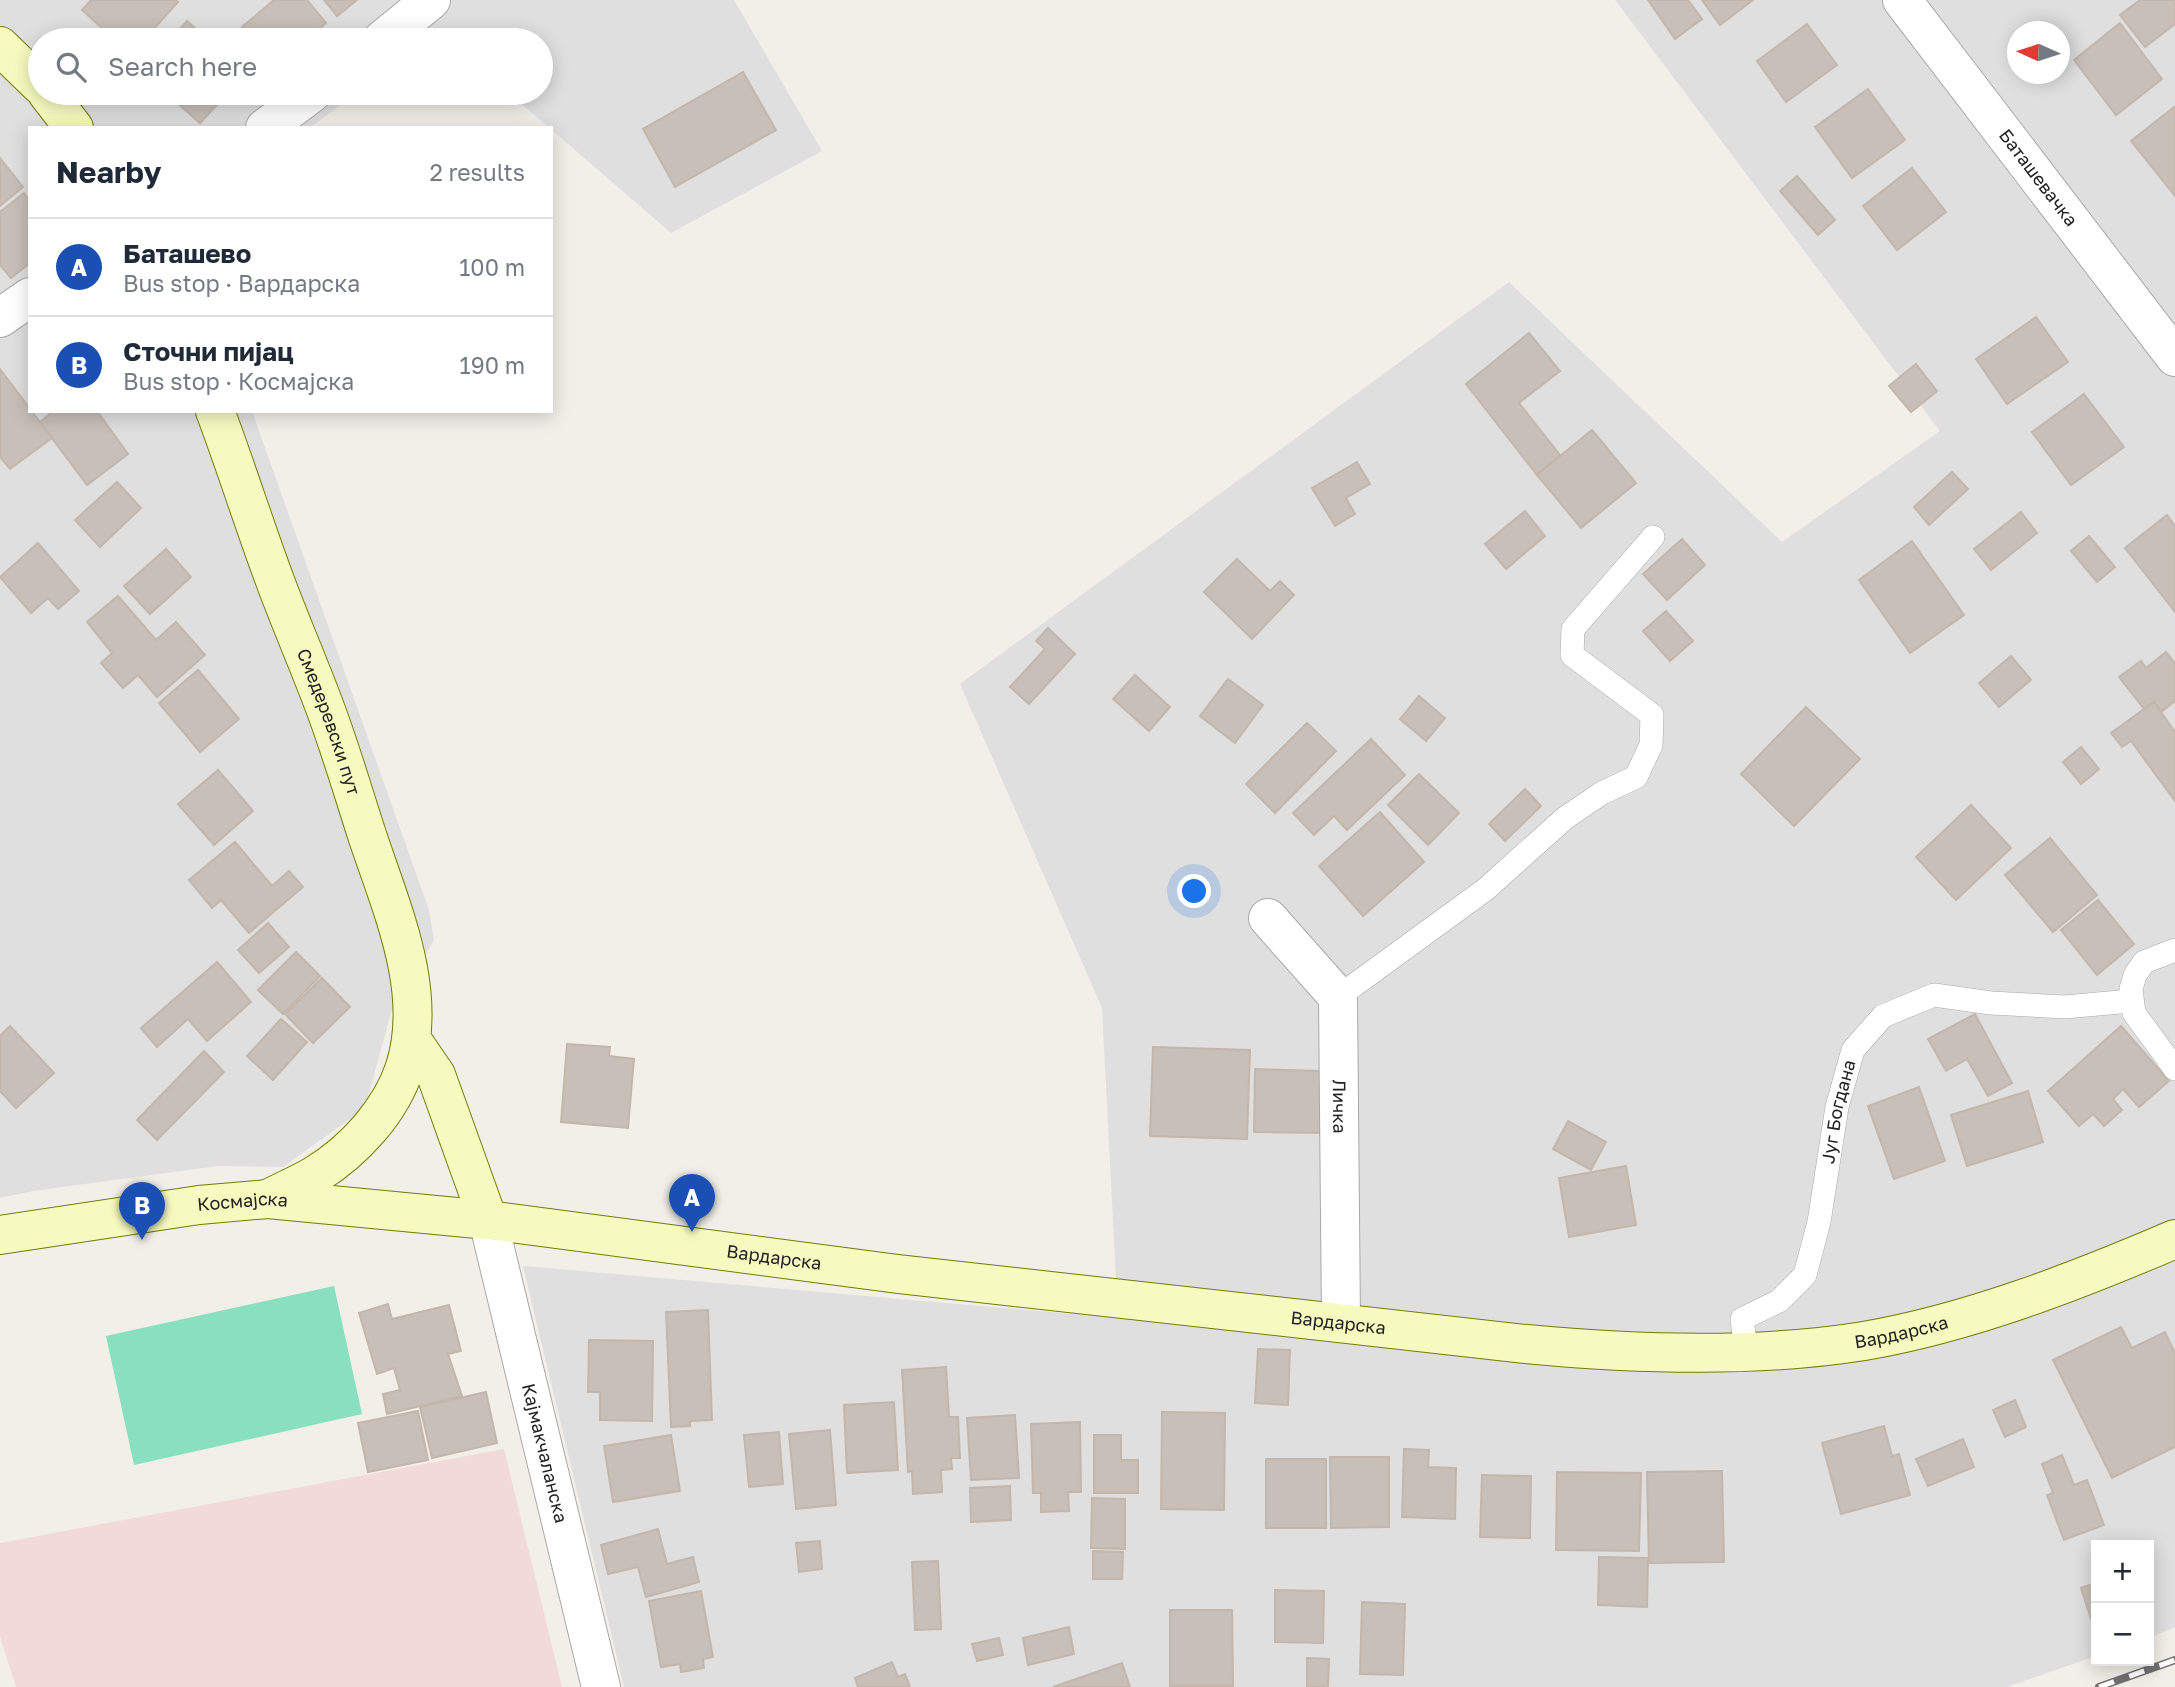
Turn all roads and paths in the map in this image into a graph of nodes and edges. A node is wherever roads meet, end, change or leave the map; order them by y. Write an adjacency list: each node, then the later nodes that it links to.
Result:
1 (431, 0): 3 (street)
2 (1902, 0): 12 (street, Баташевачка)
3 (397, 28)
4 (0, 46): 5 (main road)
5 (28, 73)
6 (56, 105): 8 (main road)
7 (296, 105): 9 (street)
8 (72, 126)
9 (268, 126)
10 (28, 298): 11 (street)
11 (0, 318)
12 (2175, 357)
13 (216, 413): 19 (main road, Смедеревски пут)
14 (1653, 537): 17 (lane)
15 (1268, 918): 17 (street)
16 (2175, 950): 18 (lane)
17 (1338, 998): 25 (street, Личка)
18 (2131, 1001): 20 (lane); 26 (lane, Југ Богдана)
19 (412, 1040): 21 (main road); 22 (main road)
20 (2175, 1069)
21 (268, 1199): 22 (main road, Космајска); 23 (main road, Космајска)
22 (488, 1220): 25 (main road, Вардарска); 27 (street, Кајмакчаланска)
23 (0, 1235)
24 (2175, 1239): 26 (main road, Вардарска)
25 (1340, 1323): 26 (main road, Вардарска)
26 (1746, 1350)
27 (601, 1687)

